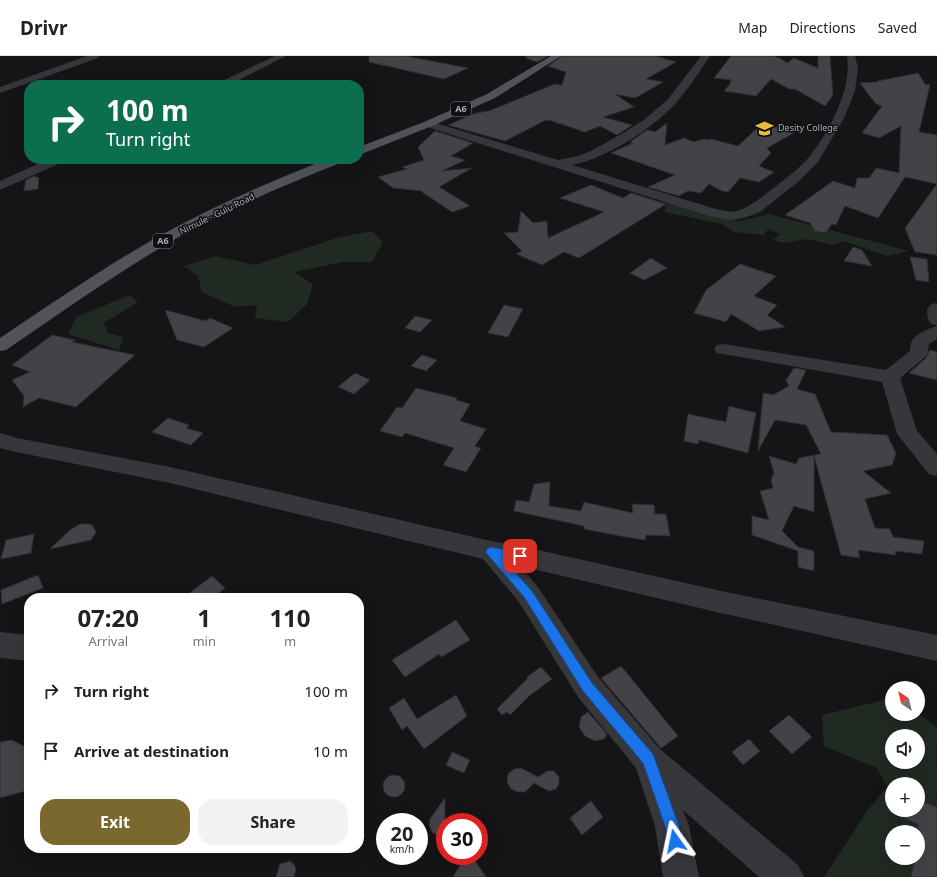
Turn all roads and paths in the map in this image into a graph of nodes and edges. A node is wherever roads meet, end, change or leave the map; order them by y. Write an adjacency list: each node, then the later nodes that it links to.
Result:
1 (95, 56): 6 (street)
2 (282, 56): 7 (street)
3 (557, 56): 10 (main road, A6)
4 (706, 56): 12 (street)
5 (851, 56): 16 (street)
6 (28, 80)
7 (232, 80)
8 (24, 81): 9 (street)
9 (0, 90)
10 (428, 124): 11 (main road, A6); 15 (street)
11 (364, 149)
12 (584, 158): 15 (street); 16 (street)
13 (48, 164): 17 (street)
14 (321, 164): 21 (main road, Nimule - Gulu Road / A6)
15 (557, 165): 16 (street)
16 (580, 172)
17 (0, 186)
18 (937, 308): 19 (street)
19 (937, 320)
20 (937, 331): 23 (street)
21 (0, 346)
22 (723, 349): 23 (street)
23 (890, 377): 25 (street)
24 (5, 448): 26 (street)
25 (937, 468)
26 (491, 552): 29 (street); 30 (street)
27 (0, 645): 28 (street)
28 (24, 647)
29 (937, 648)
30 (649, 759): 31 (street); 32 (street)
31 (681, 877)
32 (786, 877)

